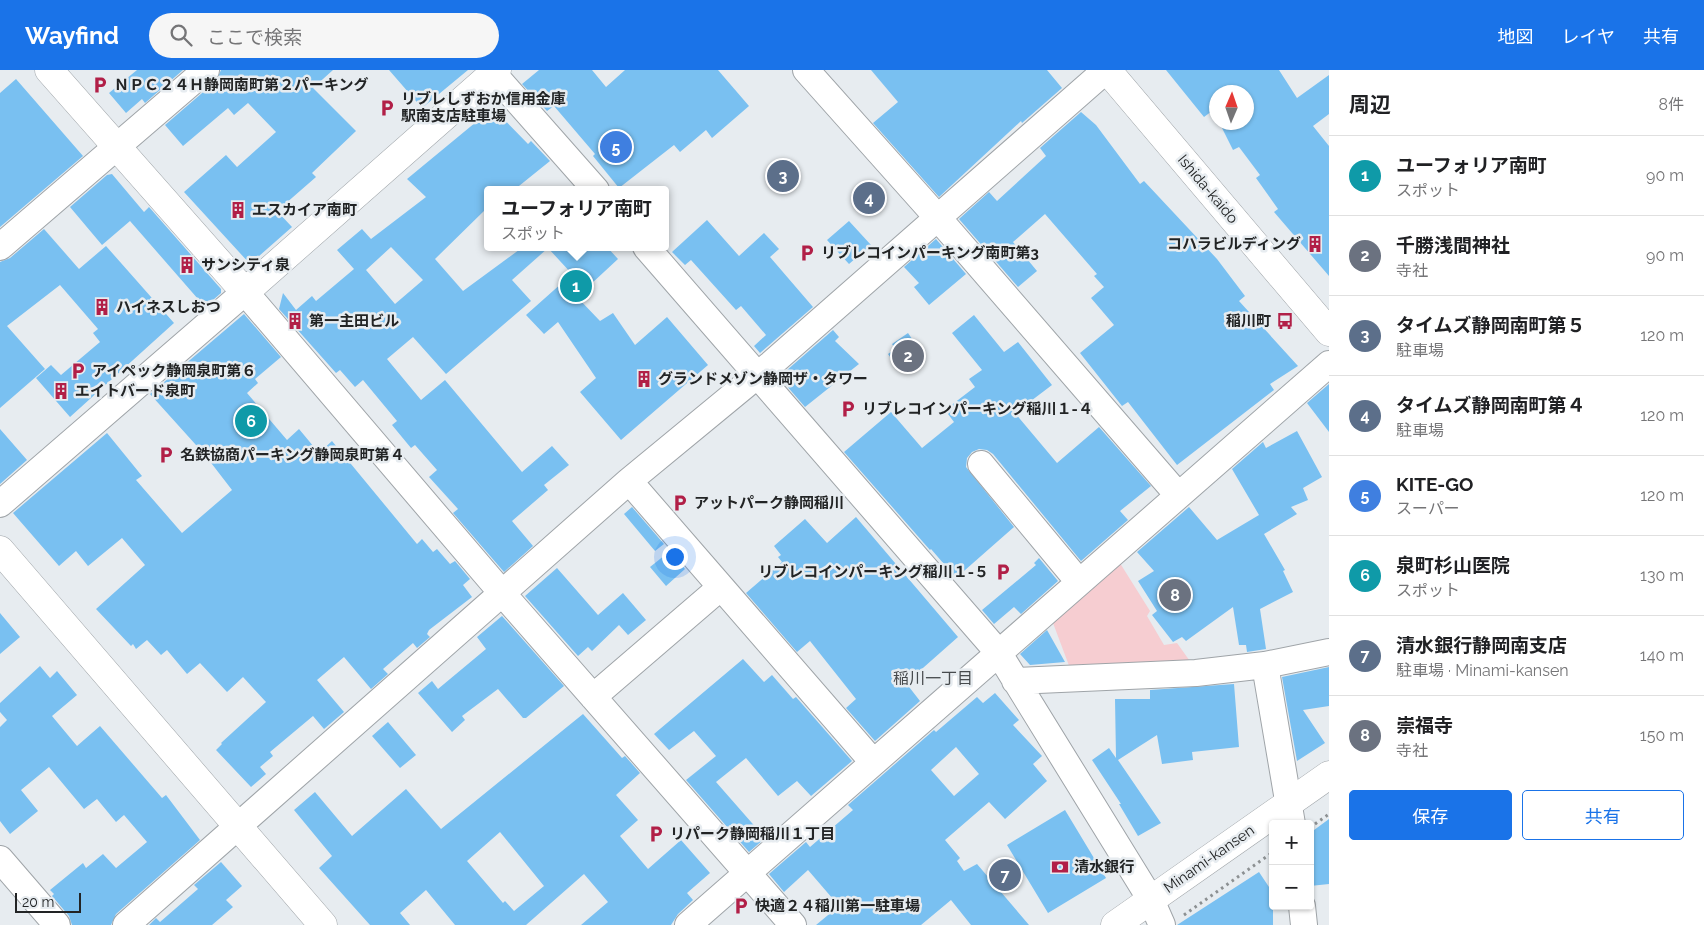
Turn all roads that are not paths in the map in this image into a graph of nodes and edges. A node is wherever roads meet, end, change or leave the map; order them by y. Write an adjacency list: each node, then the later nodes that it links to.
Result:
1 (49, 70): 6 (street)
2 (206, 70): 6 (street)
3 (806, 70): 8 (street)
4 (1107, 70): 8 (street); 12 (street, Ishida-kaido)
5 (494, 71): 7 (street); 11 (street)
6 (118, 147): 9 (street); 11 (street)
7 (593, 186)
8 (938, 218): 14 (street); 17 (street)
9 (0, 248)
10 (650, 251): 14 (street)
11 (245, 292): 18 (street); 22 (street)
12 (1329, 332)
13 (1329, 364): 17 (street)
14 (758, 374): 16 (street); 23 (street)
15 (981, 464): 20 (street)
16 (629, 481): 21 (street); 22 (street)
17 (1178, 495): 20 (street)
18 (0, 504)
19 (0, 550): 31 (street)
20 (1079, 582): 23 (street)
21 (721, 586): 27 (street); 28 (street)
22 (502, 592): 27 (street); 31 (street)
23 (998, 652): 26 (street); 28 (street)
24 (1329, 652): 25 (street)
25 (1264, 665): 26 (street); 30 (street)
26 (1015, 681): 34 (street)
27 (593, 697): 33 (street)
28 (873, 762): 33 (street)
29 (1329, 776): 30 (street, Minami-kansen)
30 (1290, 813): 34 (street, Minami-kansen)
31 (239, 828): 38 (street); 39 (street)
32 (0, 859): 37 (street)
33 (748, 873): 40 (street); 41 (street)
34 (1151, 900): 36 (street); 42 (street, Minami-kansen)
35 (1302, 910): 43 (street)
36 (1170, 922)
37 (57, 925)
38 (126, 925)
39 (323, 925)
40 (688, 925)
41 (793, 925)
42 (1115, 925)
43 (1304, 925)

